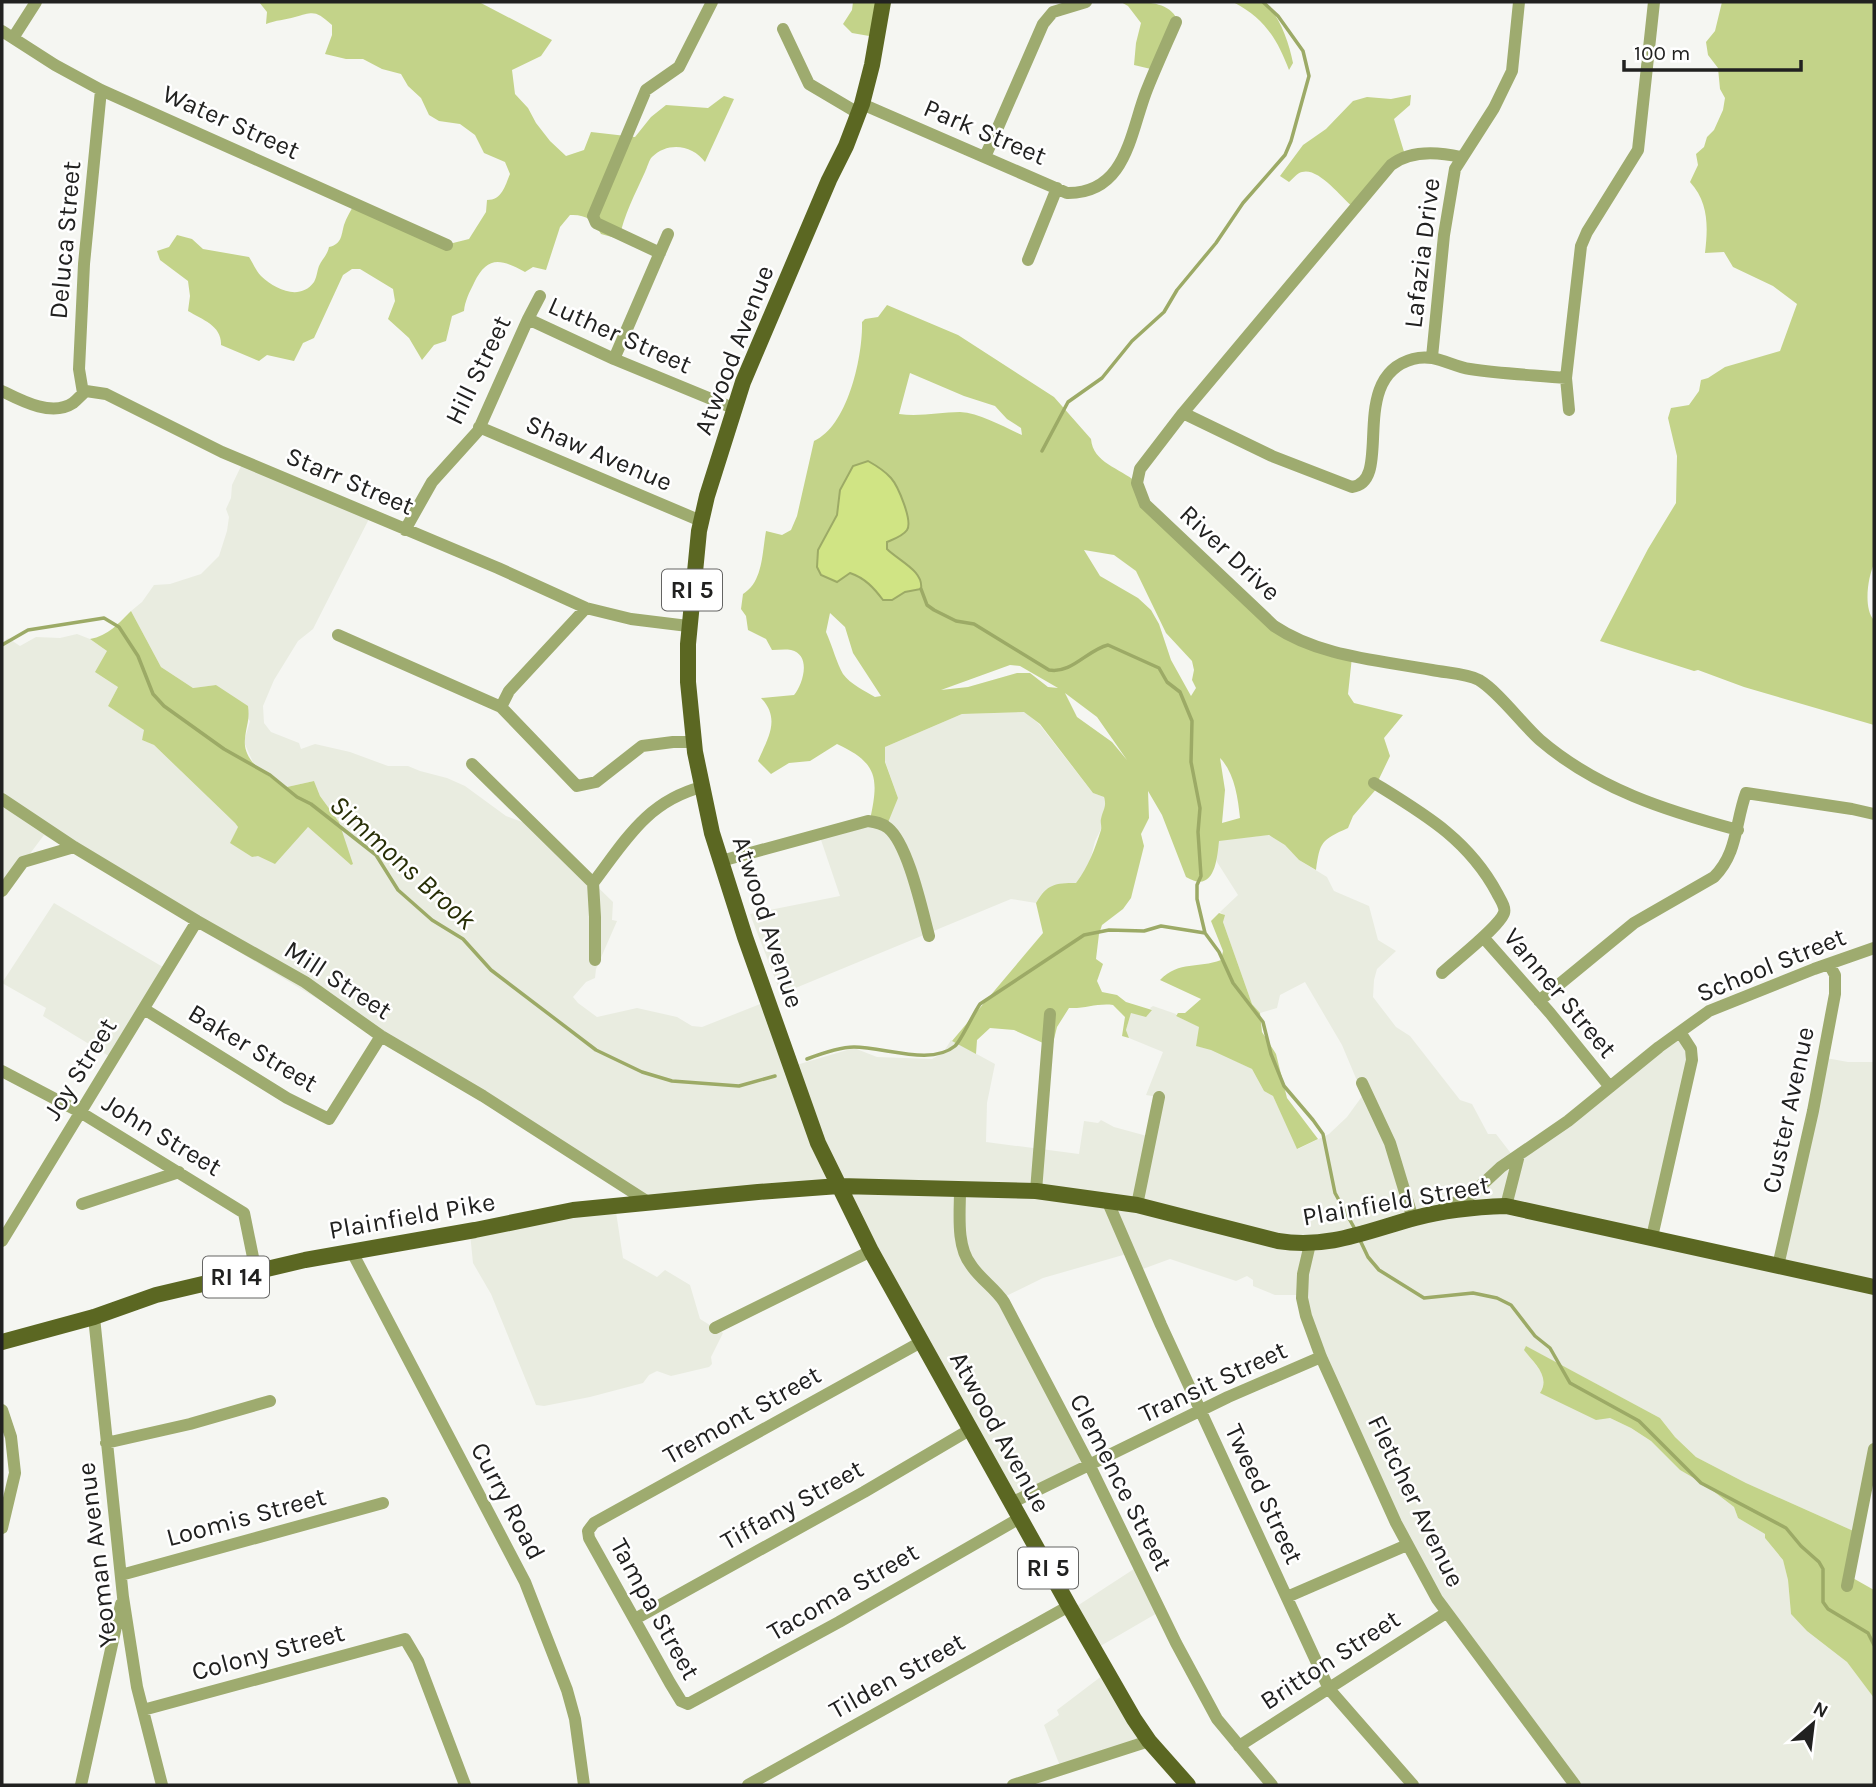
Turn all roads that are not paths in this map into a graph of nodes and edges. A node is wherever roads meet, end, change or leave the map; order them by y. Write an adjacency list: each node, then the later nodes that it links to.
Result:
1 (36, 2): 10 (street)
2 (712, 2): 18 (street)
3 (883, 2): 12 (main road, Atwood Avenue / RI 5)
4 (1086, 2): 13 (street)
5 (1519, 2): 14 (street, Lafazia Drive)
6 (1654, 2): 24 (street)
7 (1176, 22): 15 (street)
8 (783, 29): 12 (street, Park Street)
9 (2, 31): 10 (street, Water Street)
10 (13, 38): 11 (street, Water Street)
11 (102, 90): 17 (street, Water Street); 26 (street, Deluca Street)
12 (860, 108): 13 (street, Park Street); 27 (main road, Atwood Avenue / RI 5)
13 (985, 157): 15 (street, Park Street)
14 (1461, 157): 22 (street, Lafazia Drive); 29 (street, River Drive)
15 (1057, 188): 19 (street, Park Street)
16 (668, 234): 18 (street)
17 (447, 245)
18 (660, 253): 23 (street)
19 (1028, 260)
20 (540, 296): 21 (street, Hill Street)
21 (528, 319): 23 (street, Luther Street); 30 (street, Hill Street)
22 (1432, 357): 24 (street); 29 (street)
23 (614, 359): 27 (street, Luther Street)
24 (1566, 378): 28 (street)
25 (2, 391): 26 (street)
26 (83, 393): 32 (street, Starr Street)
27 (733, 408): 31 (main road, Atwood Avenue / RI 5)
28 (1569, 410)
29 (1183, 412): 43 (street, River Drive)
30 (479, 427): 31 (street, Shaw Avenue); 32 (street, Hill Street)
31 (701, 521): 34 (main road, Atwood Avenue / RI 5)
32 (405, 530): 33 (street, Starr Street)
33 (586, 607): 34 (street, Starr Street); 36 (street)
34 (688, 626): 37 (main road, Atwood Avenue / RI 5)
35 (338, 635): 36 (street)
36 (500, 707): 37 (street)
37 (694, 742): 40 (main road, Atwood Avenue / RI 5)
38 (472, 764): 46 (street)
39 (1374, 783): 50 (street, Vanner Street)
40 (702, 787): 45 (main road, Atwood Avenue / RI 5); 46 (street)
41 (2, 799): 44 (street, Mill Street)
42 (1874, 814): 43 (street)
43 (1738, 830): 55 (street)
44 (74, 847): 47 (street); 48 (street, Mill Street)
45 (721, 861): 49 (street); 67 (main road, Atwood Avenue / RI 5)
46 (593, 883): 52 (street)
47 (2, 891)
48 (197, 921): 56 (street, Joy Street); 59 (street, Mill Street)
49 (929, 936)
50 (1483, 937): 54 (street); 55 (street, Vanner Street)
51 (1874, 948): 53 (street, School Street)
52 (595, 960)
53 (1829, 964): 58 (street, School Street); 82 (street, Custer Avenue)
54 (1442, 973)
55 (1539, 1001): 62 (street, Vanner Street)
56 (144, 1009): 59 (street, Baker Street); 64 (street, Joy Street)
57 (1050, 1014): 69 (street)
58 (1680, 1032): 62 (street, School Street); 77 (street)
59 (381, 1036): 71 (street, Mill Street)
60 (2, 1071): 64 (street, John Street)
61 (1362, 1083): 76 (street)
62 (1610, 1087): 65 (street, School Street)
63 (1159, 1097): 73 (street)
64 (80, 1112): 66 (street, John Street); 78 (street, Joy Street)
65 (1519, 1155): 74 (street); 75 (street, School Street)
66 (179, 1172): 72 (street); 83 (street, John Street)
67 (839, 1186): 68 (main road, Plainfield Street / RI 14); 71 (main road, Plainfield Pike / RI 14); 80 (main road, Atwood Avenue / RI 5)
68 (960, 1190): 69 (main road, Plainfield Street / RI 14); 96 (street, Clemence Street)
69 (1036, 1191): 70 (main road, Plainfield Street / RI 14)
70 (1107, 1200): 73 (main road, Plainfield Street / RI 14); 92 (street, Tweed Street)
71 (648, 1202): 81 (main road, Plainfield Pike / RI 14)
72 (82, 1205)
73 (1136, 1205): 79 (main road, Plainfield Street / RI 14)
74 (1506, 1206): 75 (main road, Plainfield Street / RI 14); 77 (main road, Plainfield Street / RI 14)
75 (1433, 1214): 76 (main road, Plainfield Street / RI 14)
76 (1413, 1219): 79 (main road, Plainfield Street / RI 14)
77 (1652, 1237): 82 (main road, Plainfield Street / RI 14)
78 (2, 1241)
79 (1310, 1244): 89 (street, Fletcher Avenue)
80 (871, 1251): 86 (street); 88 (main road, Atwood Avenue / RI 5)
81 (352, 1252): 83 (main road, Plainfield Pike / RI 14); 119 (street, Curry Road)
82 (1778, 1266): 84 (main road, Plainfield Street / RI 14)
83 (256, 1272): 85 (main road, Plainfield Pike / RI 14)
84 (1874, 1287)
85 (94, 1317): 87 (main road, Plainfield Pike / RI 14); 94 (street, Yeoman Avenue)
86 (715, 1328)
87 (2, 1342)
88 (921, 1342): 93 (main road, Atwood Avenue / RI 5); 101 (street, Tremont Street)
89 (1321, 1357): 92 (street, Transit Street); 102 (street, Fletcher Avenue)
90 (270, 1401): 94 (street)
91 (2, 1410): 100 (street)
92 (1200, 1410): 96 (street, Transit Street); 106 (street, Tweed Street)
93 (971, 1429): 98 (main road, Atwood Avenue / RI 5); 109 (street, Tiffany Street)
94 (106, 1443): 103 (street, Yeoman Avenue)
95 (1874, 1449): 104 (street)
96 (1089, 1464): 98 (street, Transit Street); 114 (street, Clemence Street)
97 (383, 1503): 103 (street, Loomis Street)
98 (1011, 1503): 99 (main road, Atwood Avenue / RI 5)
99 (1020, 1518): 107 (main road, Atwood Avenue / RI 5); 111 (street, Tacoma Street)
100 (2, 1528)
101 (588, 1531): 109 (street, Tampa Street)
102 (1407, 1545): 106 (street); 108 (street, Fletcher Avenue)
103 (121, 1575): 105 (street, Yeoman Avenue)
104 (1847, 1586)
105 (122, 1597): 112 (street, Yeoman Avenue); 116 (street)
106 (1287, 1597): 110 (street, Tweed Street)
107 (1069, 1606): 113 (main road, Atwood Avenue / RI 5); 120 (street, Tilden Street)
108 (1446, 1613): 110 (street, Britton Street); 124 (street, Fletcher Avenue)
109 (635, 1619): 111 (street, Tampa Street)
110 (1329, 1689): 114 (street, Britton Street); 115 (street, Tweed Street)
111 (688, 1704)
112 (143, 1710): 117 (street, Yeoman Avenue); 118 (street, Colony Street)
113 (1149, 1741): 121 (street); 122 (main road, Atwood Avenue / RI 5)
114 (1239, 1746): 123 (street, Clemence Street)
115 (1410, 1784)
116 (81, 1785)
117 (162, 1785)
118 (465, 1785)
119 (584, 1785)
120 (748, 1785)
121 (1013, 1785)
122 (1188, 1785)
123 (1272, 1785)
124 (1575, 1785)

